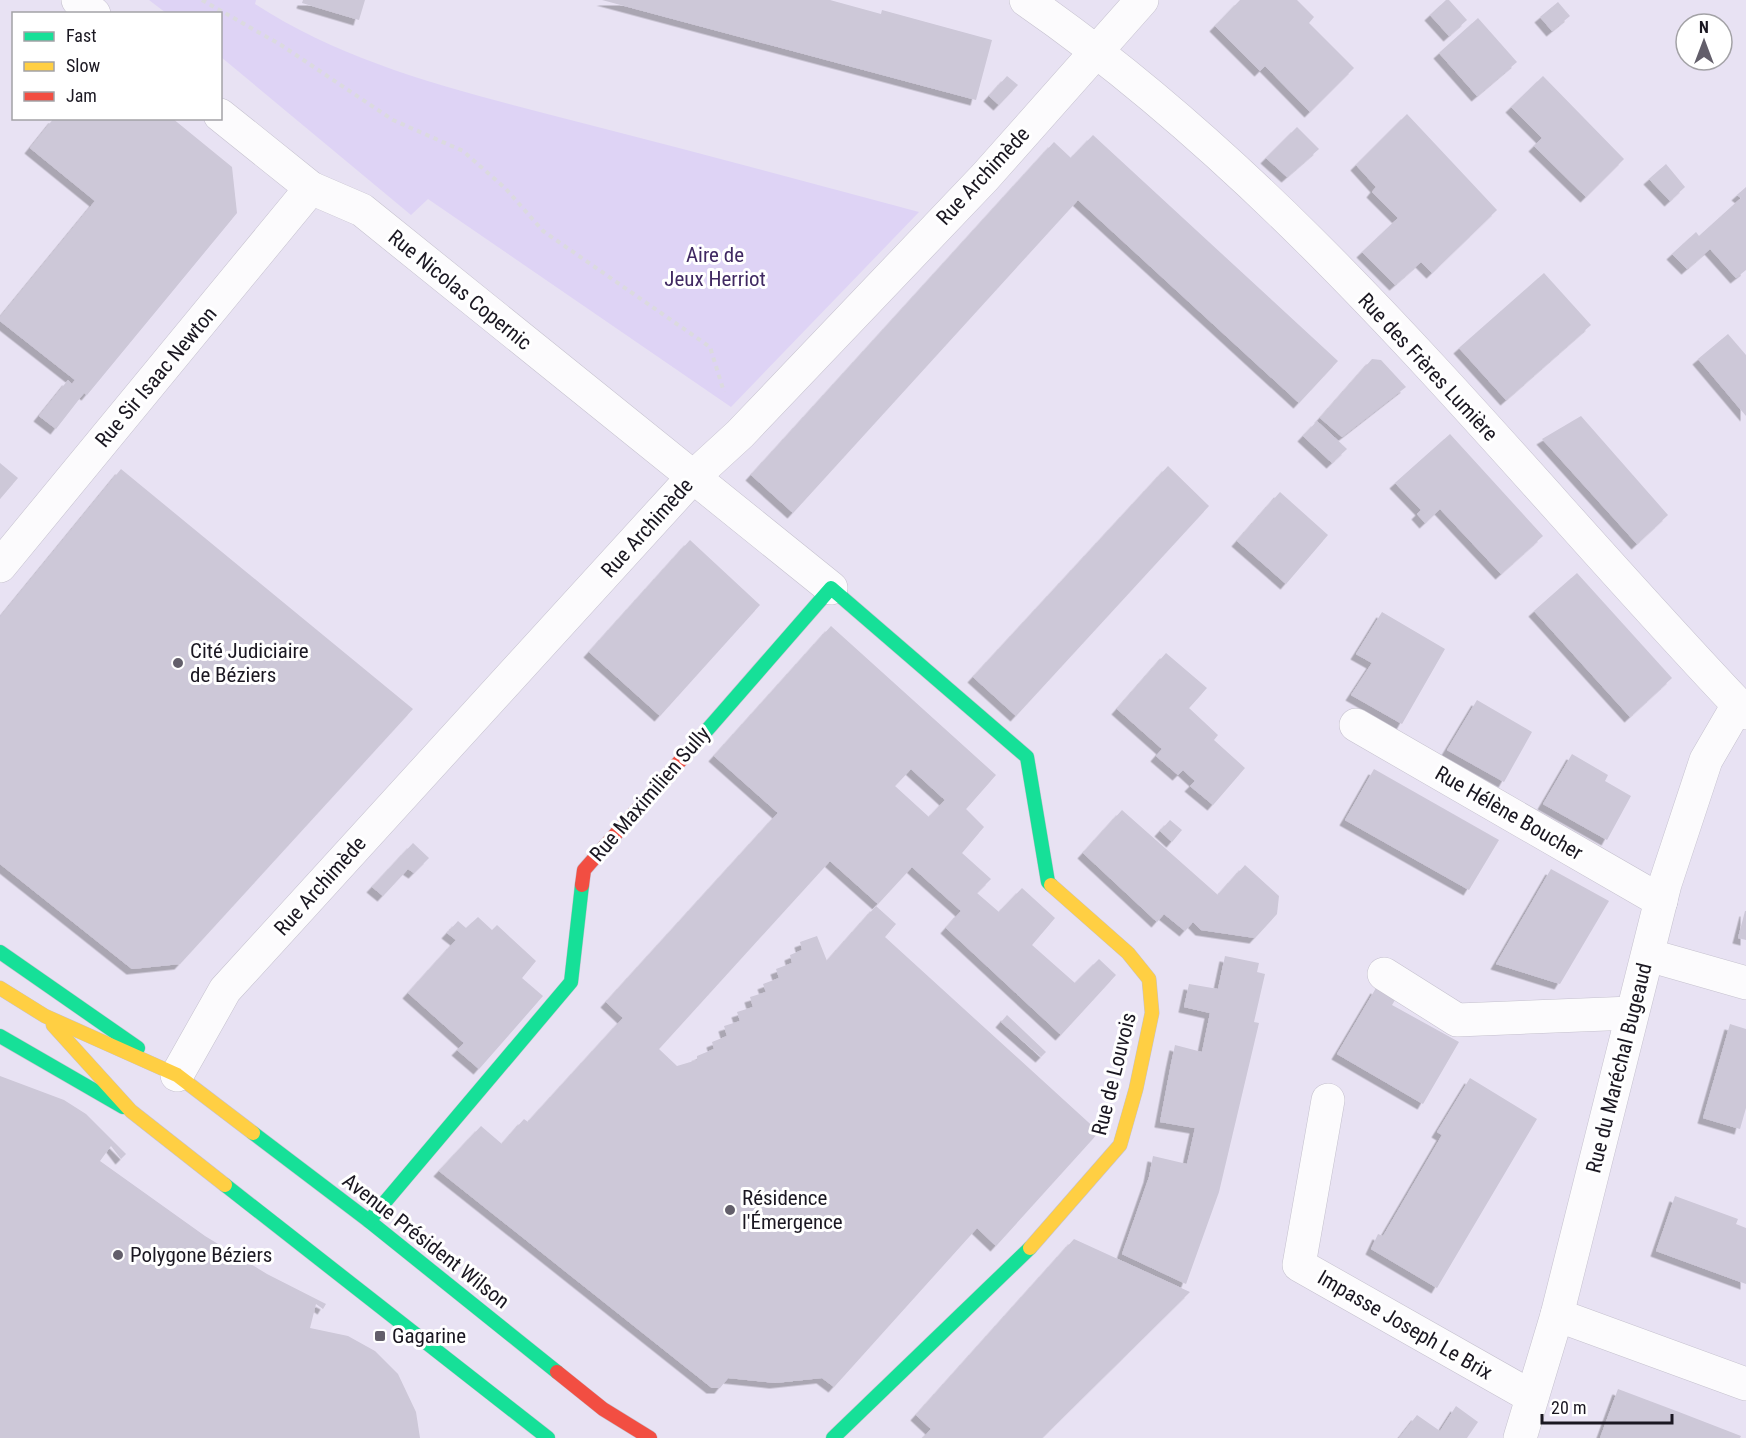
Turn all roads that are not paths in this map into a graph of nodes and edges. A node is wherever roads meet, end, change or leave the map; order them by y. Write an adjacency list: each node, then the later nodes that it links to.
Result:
1 (78, 0): 4 (street)
2 (1026, 0): 5 (street, Rue des Frères Lumière)
3 (1142, 0): 5 (street, Rue Archimède)
4 (92, 12)
5 (1097, 50): 8 (street, Rue Archimède); 11 (street, Rue des Frères Lumière)
6 (222, 117): 7 (street, Rue Nicolas Copernic)
7 (311, 188): 8 (street, Rue Nicolas Copernic); 9 (street, Rue Sir Isaac Newton)
8 (692, 478): 10 (street); 22 (street, Rue Archimède)
9 (0, 566)
10 (831, 588): 25 (street, Rue Maximilien Sully); 31 (street, Rue de Louvois)
11 (1742, 709): 13 (street, Rue du Maréchal Bugeaud)
12 (1356, 725): 13 (street, Rue Hélène Boucher)
13 (1661, 901): 15 (street, Rue du Maréchal Bugeaud)
14 (0, 952): 22 (street, Avenue Président Wilson)
15 (1648, 955): 17 (street); 19 (street, Rue du Maréchal Bugeaud)
16 (1384, 974): 19 (street)
17 (1746, 983)
18 (0, 988): 20 (street, Avenue Président Wilson)
19 (1632, 1012): 26 (street, Rue du Maréchal Bugeaud)
20 (45, 1016): 22 (street, Avenue Président Wilson); 24 (street, Avenue Président Wilson)
21 (0, 1036): 24 (street, Avenue Président Wilson)
22 (177, 1075): 25 (street, Avenue Président Wilson)
23 (1328, 1100): 28 (street, Impasse Joseph Le Brix)
24 (131, 1112): 29 (street, Avenue Président Wilson)
25 (369, 1221): 30 (street, Avenue Président Wilson)
26 (1557, 1315): 27 (street); 28 (street, Rue du Maréchal Bugeaud)
27 (1746, 1384)
28 (1532, 1397): 32 (street, Rue du Maréchal Bugeaud)
29 (548, 1438)
30 (650, 1438)
31 (833, 1438)
32 (1520, 1438)

